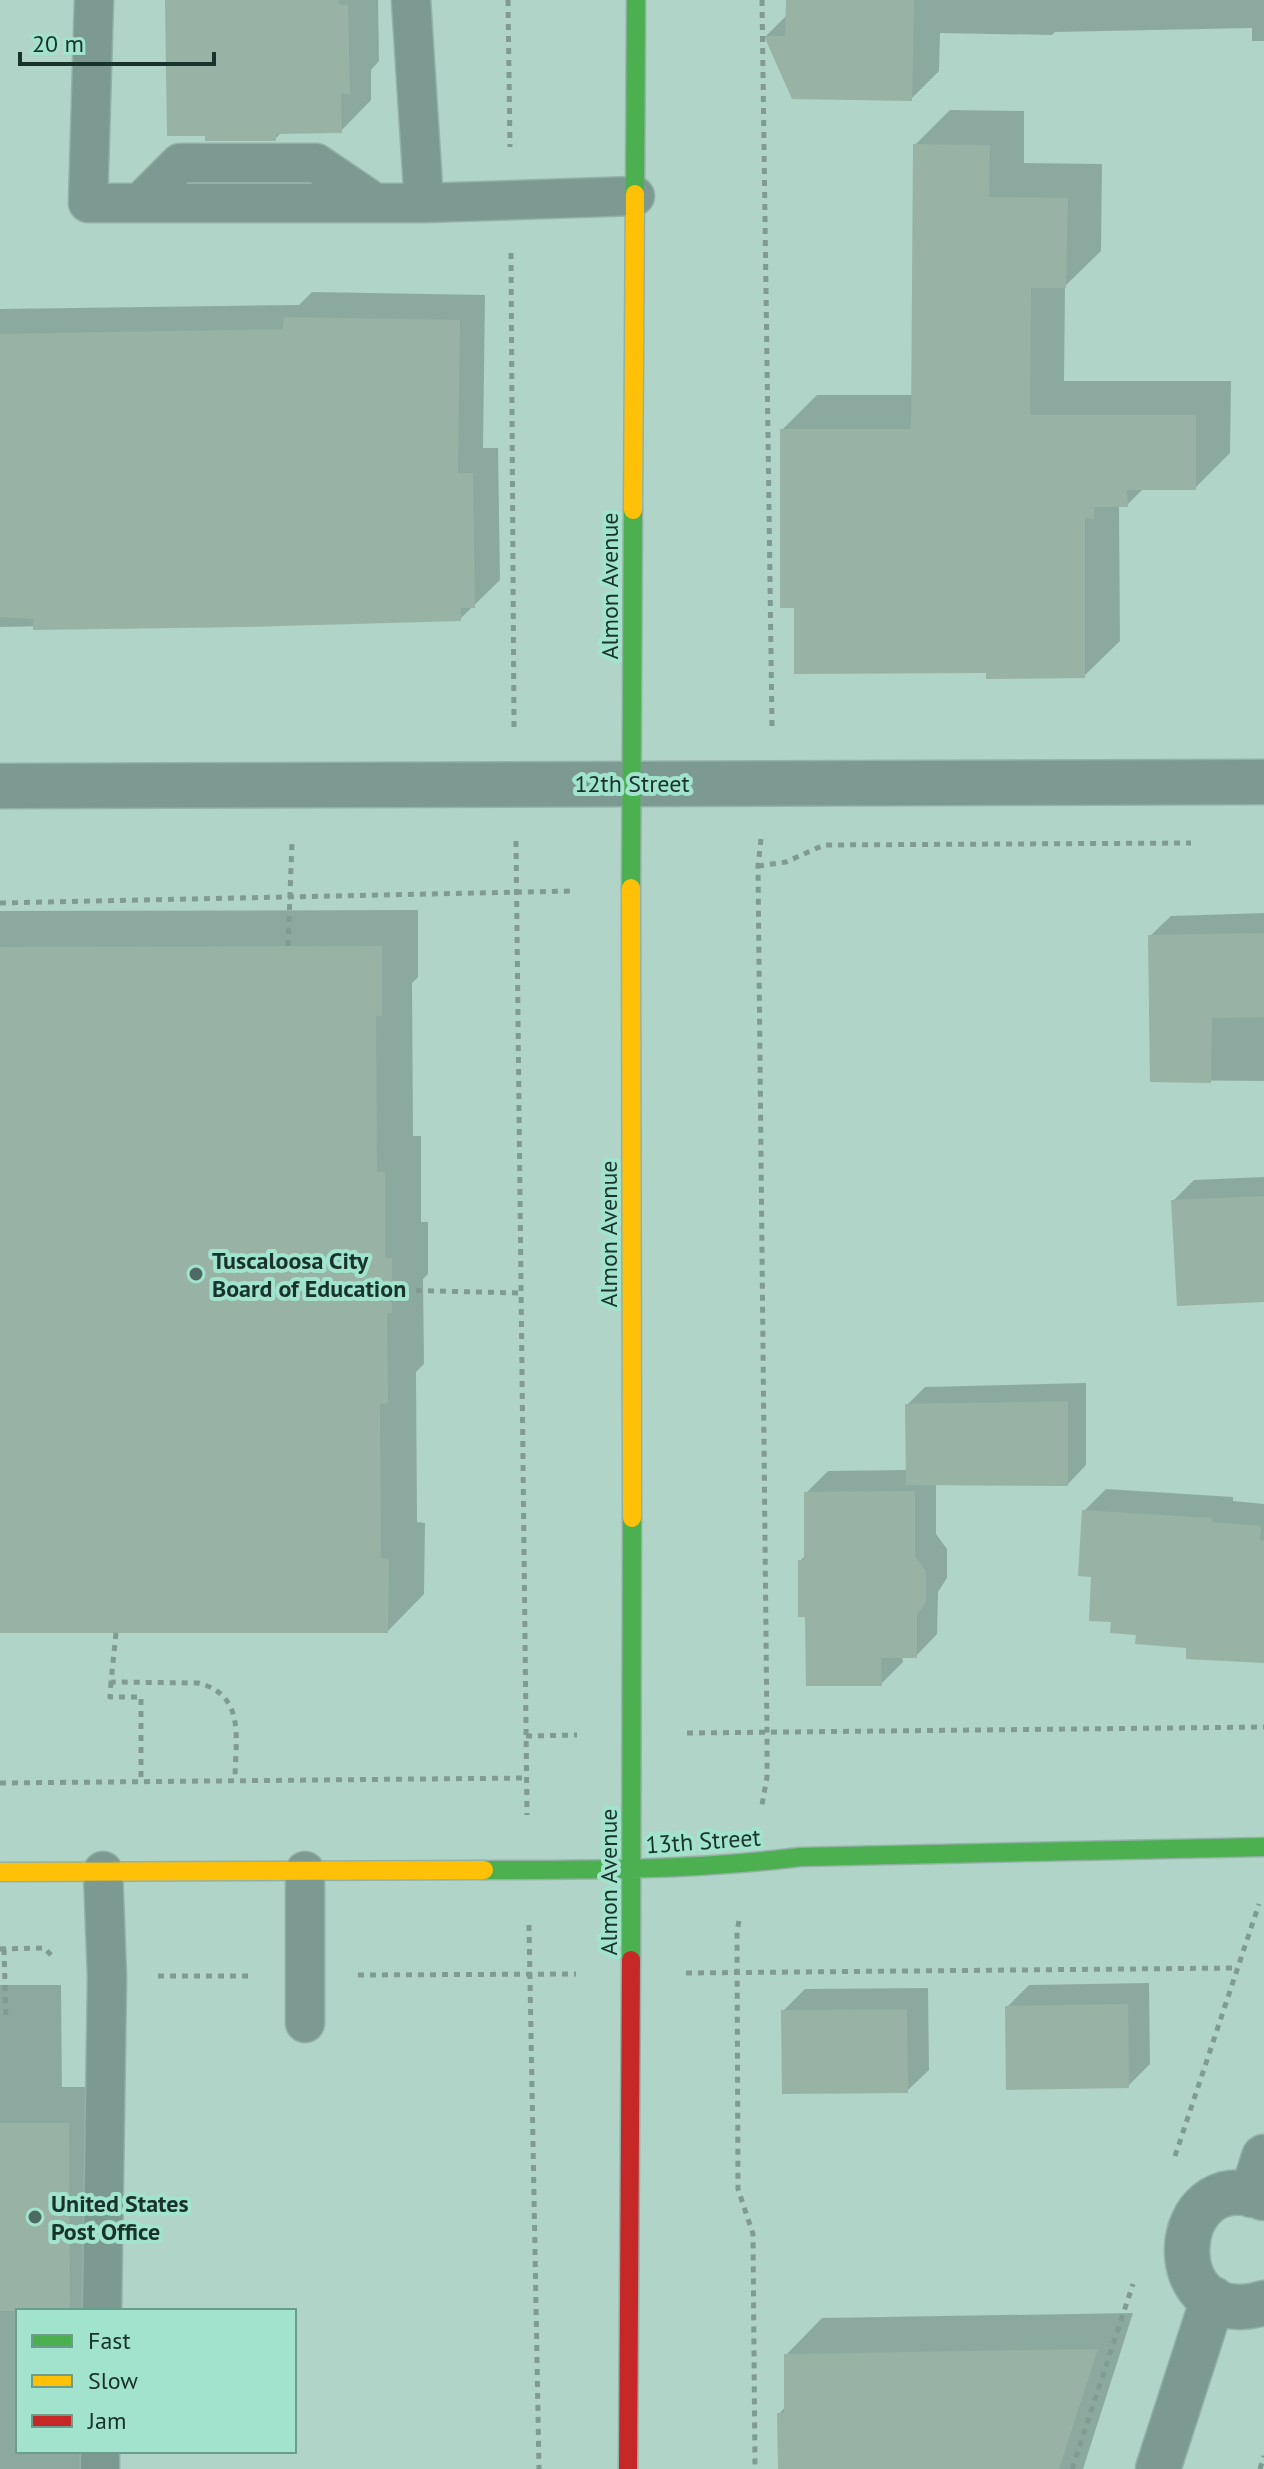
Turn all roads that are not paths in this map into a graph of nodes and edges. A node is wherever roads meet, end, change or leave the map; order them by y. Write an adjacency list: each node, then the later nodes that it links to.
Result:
1 (94, 0): 5 (lane)
2 (411, 0): 5 (lane)
3 (636, 0): 4 (main road, Almon Avenue)
4 (635, 196): 5 (lane); 7 (main road, Almon Avenue)
5 (424, 203)
6 (1264, 782): 7 (street, 12th Street)
7 (631, 783): 8 (street, 12th Street); 10 (main road, Almon Avenue)
8 (0, 786)
9 (1264, 1847): 10 (main road, 13th Street)
10 (632, 1870): 12 (main road, 13th Street); 19 (main road, Almon Avenue)
11 (103, 1871): 12 (main road, 13th Street); 13 (main road, 13th Street); 18 (lane)
12 (305, 1871): 14 (lane)
13 (0, 1872)
14 (305, 2023)
15 (1260, 2183): 16 (street)
16 (1213, 2299): 17 (street); 20 (street)
17 (1264, 2303)
18 (102, 2309)
19 (628, 2469)
20 (1158, 2469)

